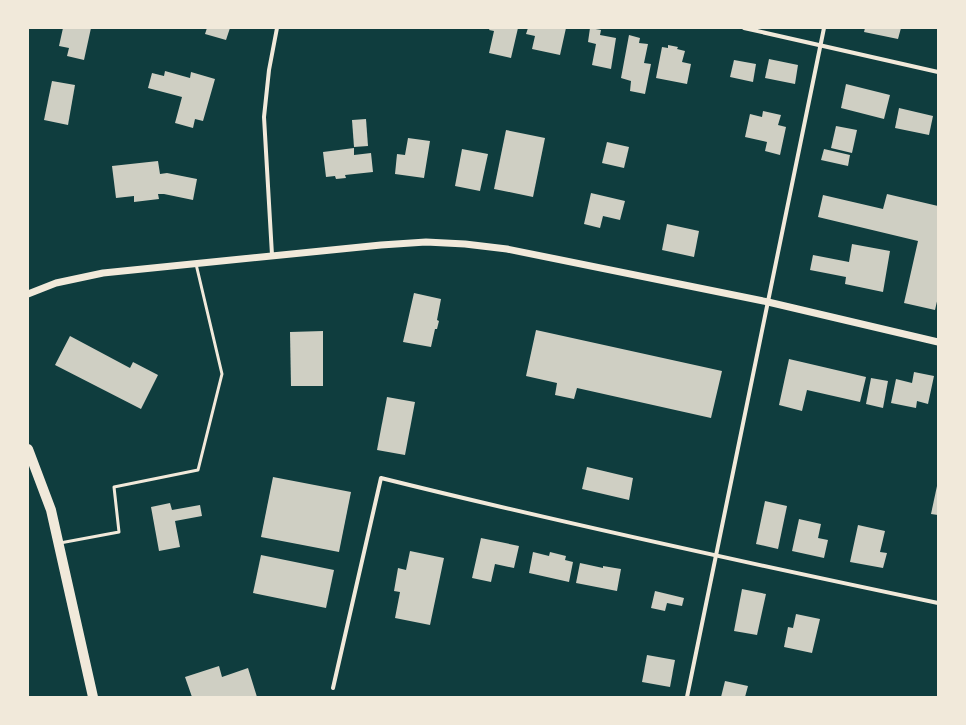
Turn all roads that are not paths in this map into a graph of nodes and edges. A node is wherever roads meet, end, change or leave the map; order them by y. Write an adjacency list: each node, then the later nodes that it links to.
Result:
1 (277, 28): 6 (street)
2 (744, 28): 4 (street)
3 (824, 28): 4 (street)
4 (821, 45): 5 (street); 9 (street)
5 (938, 72)
6 (272, 255): 7 (street); 9 (street)
7 (196, 263): 8 (street); 12 (lane)
8 (28, 294)
9 (768, 302): 10 (street); 13 (street)
10 (938, 342)
11 (28, 449): 12 (main road)
12 (60, 544): 16 (main road)
13 (716, 556): 14 (street); 15 (street); 17 (street)
14 (938, 603)
15 (333, 688)
16 (93, 697)
17 (687, 697)

